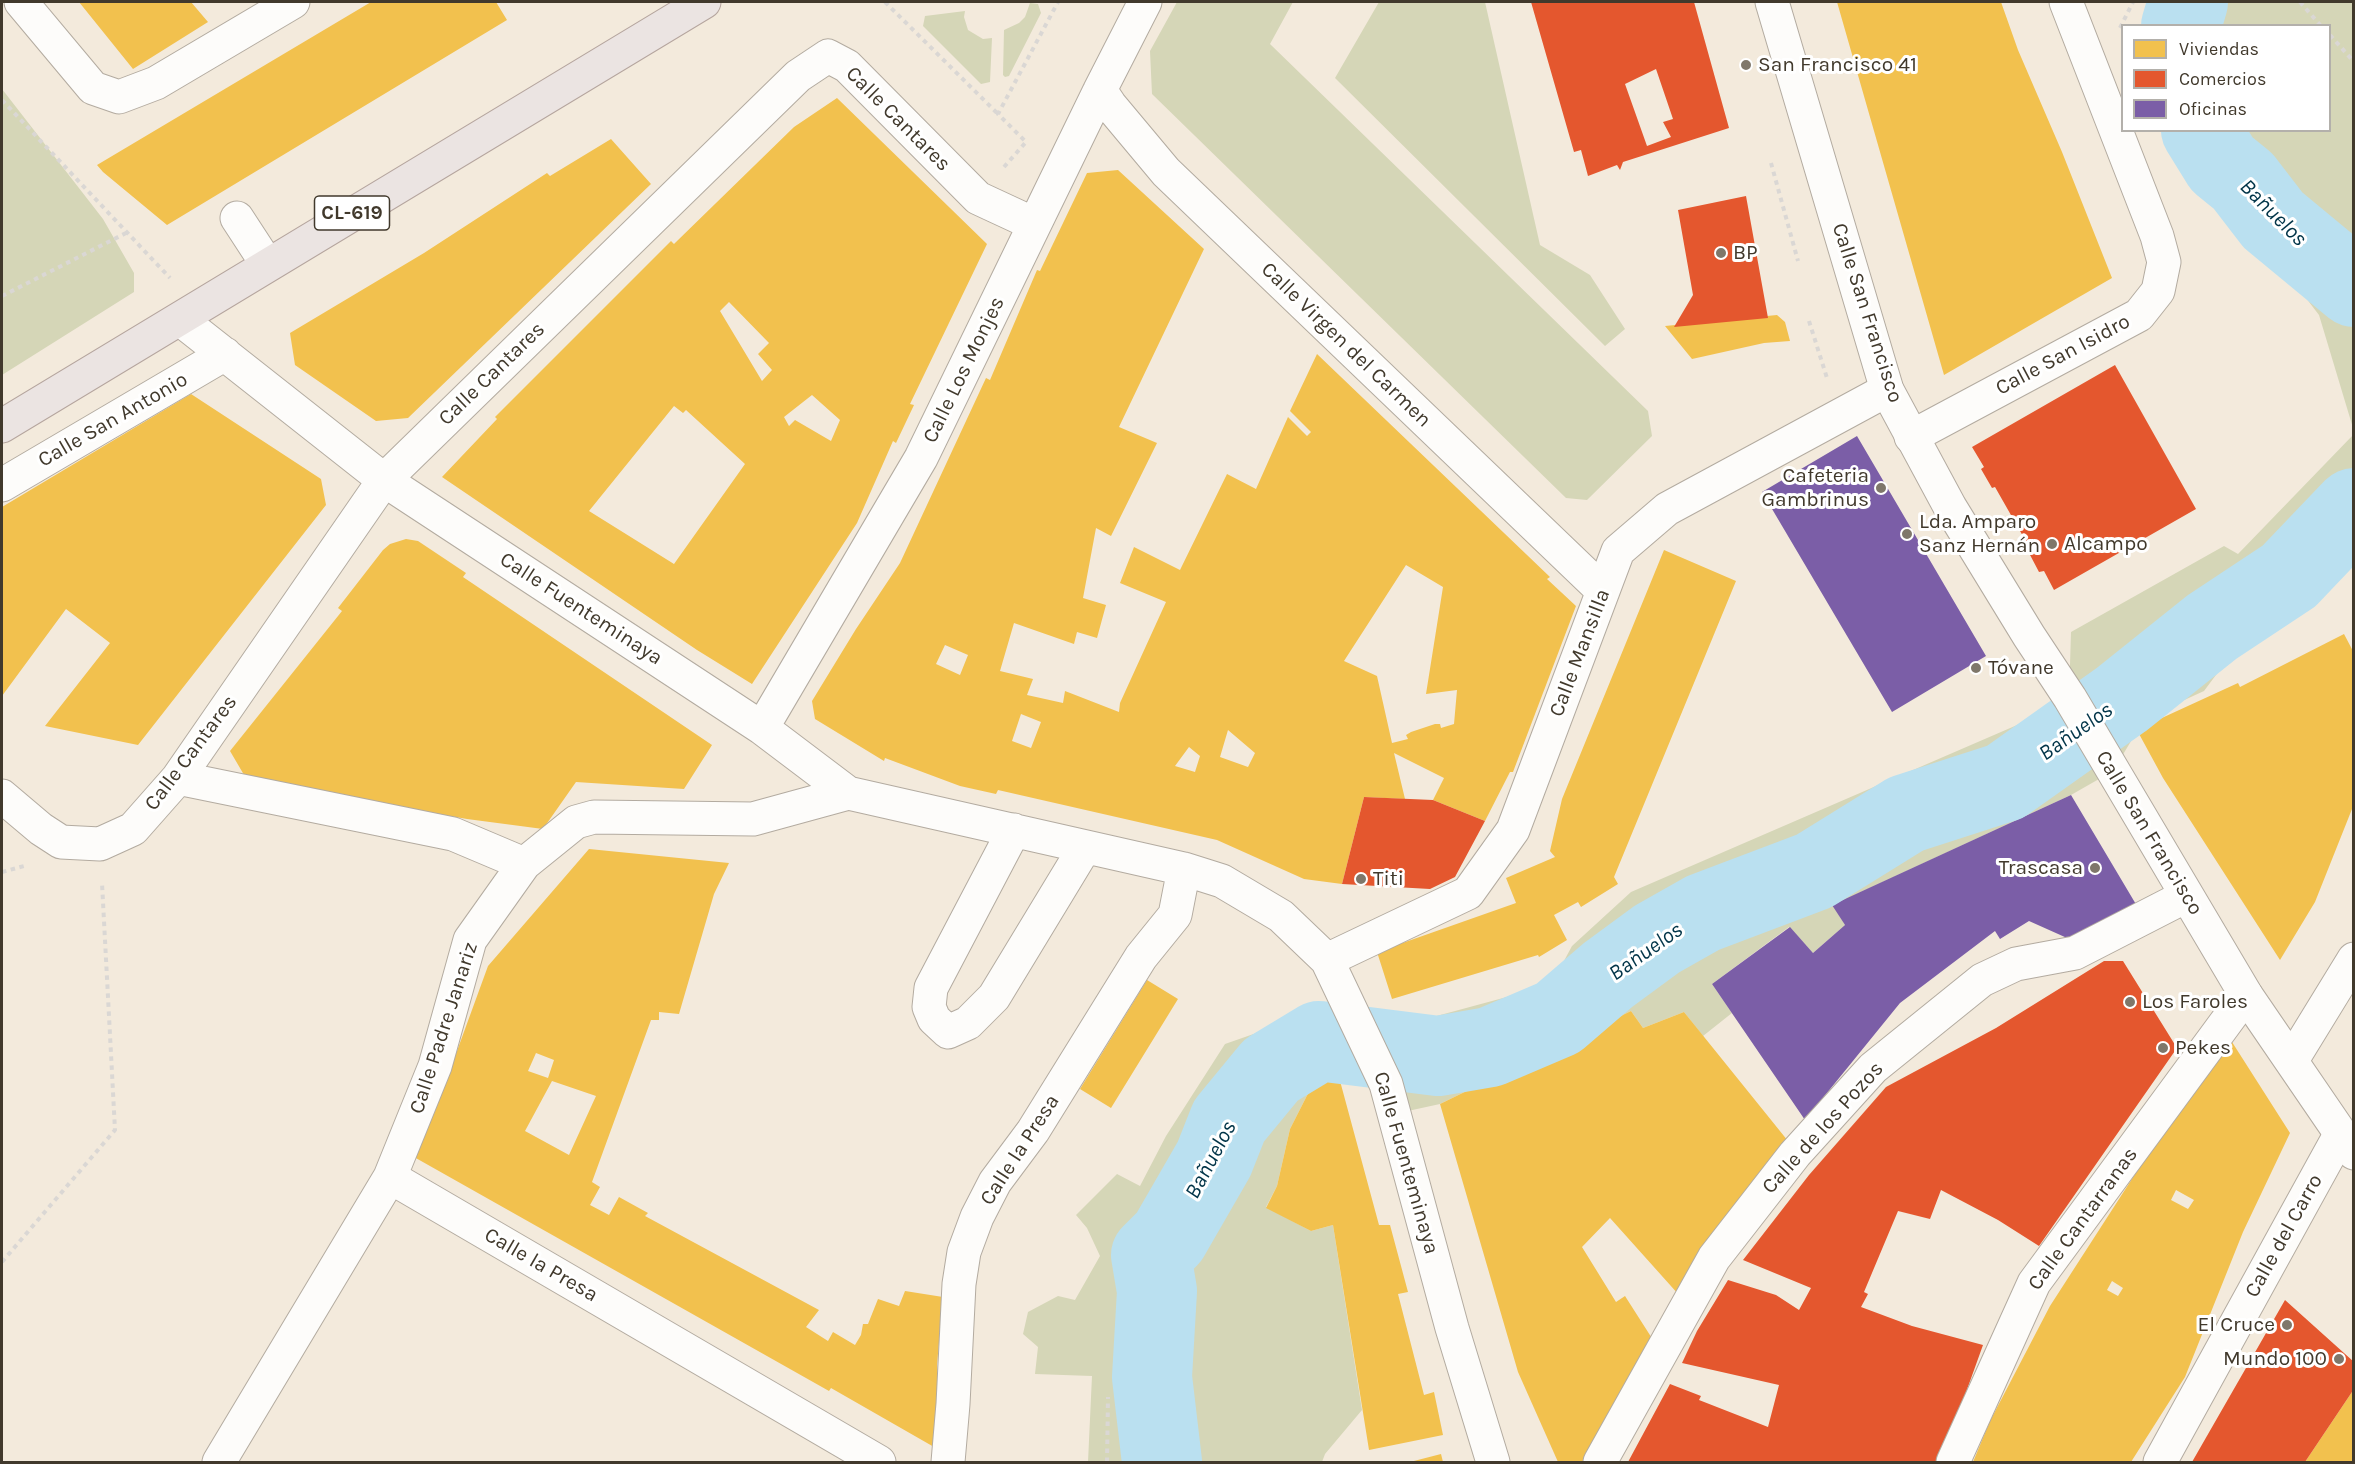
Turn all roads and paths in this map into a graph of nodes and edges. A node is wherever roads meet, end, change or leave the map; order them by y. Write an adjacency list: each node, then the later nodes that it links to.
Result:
1 (21, 2): 2 (street)
2 (292, 2)
3 (885, 2): 15 (path)
4 (1058, 2): 15 (path)
5 (1145, 2): 13 (street, Calle Los Monjes)
6 (1772, 2): 28 (street, Calle San Francisco)
7 (2066, 2): 30 (street, Calle San Isidro)
8 (2300, 2): 10 (path)
9 (696, 3): 22 (main road, CL-619)
10 (2319, 24)
11 (2331, 36): 12 (path)
12 (2354, 62)
13 (1100, 90): 19 (street, Calle Los Monjes); 33 (street, Calle Virgen del Carmen)
14 (2, 100): 20 (path)
15 (998, 114): 17 (path)
16 (1771, 163): 21 (path)
17 (999, 172)
18 (237, 218): 22 (street)
19 (1034, 224): 31 (street, Calle Cantares); 34 (street, Calle Los Monjes)
20 (126, 232): 23 (path); 24 (path)
21 (1798, 261)
22 (267, 264): 24 (main road, CL-619)
23 (2, 296)
24 (188, 315): 26 (street, Calle Fuenteminaya); 29 (main road, CL-619)
25 (1809, 321): 27 (path)
26 (225, 354): 31 (street, Calle Fuenteminaya); 32 (street, Calle San Antonio)
27 (1829, 385)
28 (1887, 390): 30 (street, Calle San Francisco); 33 (street, Calle Mansilla)
29 (2, 426)
30 (1911, 437): 43 (street, Calle San Francisco)
31 (384, 480): 34 (street, Calle Fuenteminaya); 35 (street, Calle Cantares)
32 (2, 485)
33 (1603, 591): 45 (street, Calle Mansilla)
34 (762, 728): 36 (street, Calle Fuenteminaya)
35 (178, 778): 39 (street, Calle Cantares); 41 (street)
36 (848, 793): 38 (street, Calle Fuenteminaya); 41 (street, Calle Padre Janariz)
37 (2, 796): 39 (street, Calle Cantares)
38 (1014, 830): 40 (street, Calle Fuenteminaya); 40 (street)
39 (100, 844): 50 (path)
40 (1085, 847): 42 (street, Calle Fuenteminaya)
41 (524, 864): 49 (street, Calle Padre Janariz)
42 (1184, 869): 45 (street, Calle Fuenteminaya); 54 (street, Calle la Presa)
43 (2186, 896): 46 (street, Calle San Francisco); 57 (street, Calle de los Pozos)
44 (2354, 959): 47 (street)
45 (1327, 960): 56 (street, Calle Fuenteminaya)
46 (2246, 995): 47 (street, Calle San Francisco); 58 (street, Calle Cantarranas)
47 (2292, 1060): 48 (street, Calle San Francisco)
48 (2347, 1144): 59 (street, Calle del Carro)
49 (390, 1177): 52 (street, Calle Padre Janariz); 53 (street, Calle la Presa)
50 (2, 1262)
51 (1108, 1397): 55 (path)
52 (219, 1462)
53 (879, 1462)
54 (948, 1462)
55 (1107, 1462)
56 (1493, 1462)
57 (1600, 1462)
58 (1953, 1462)
59 (2160, 1462)

